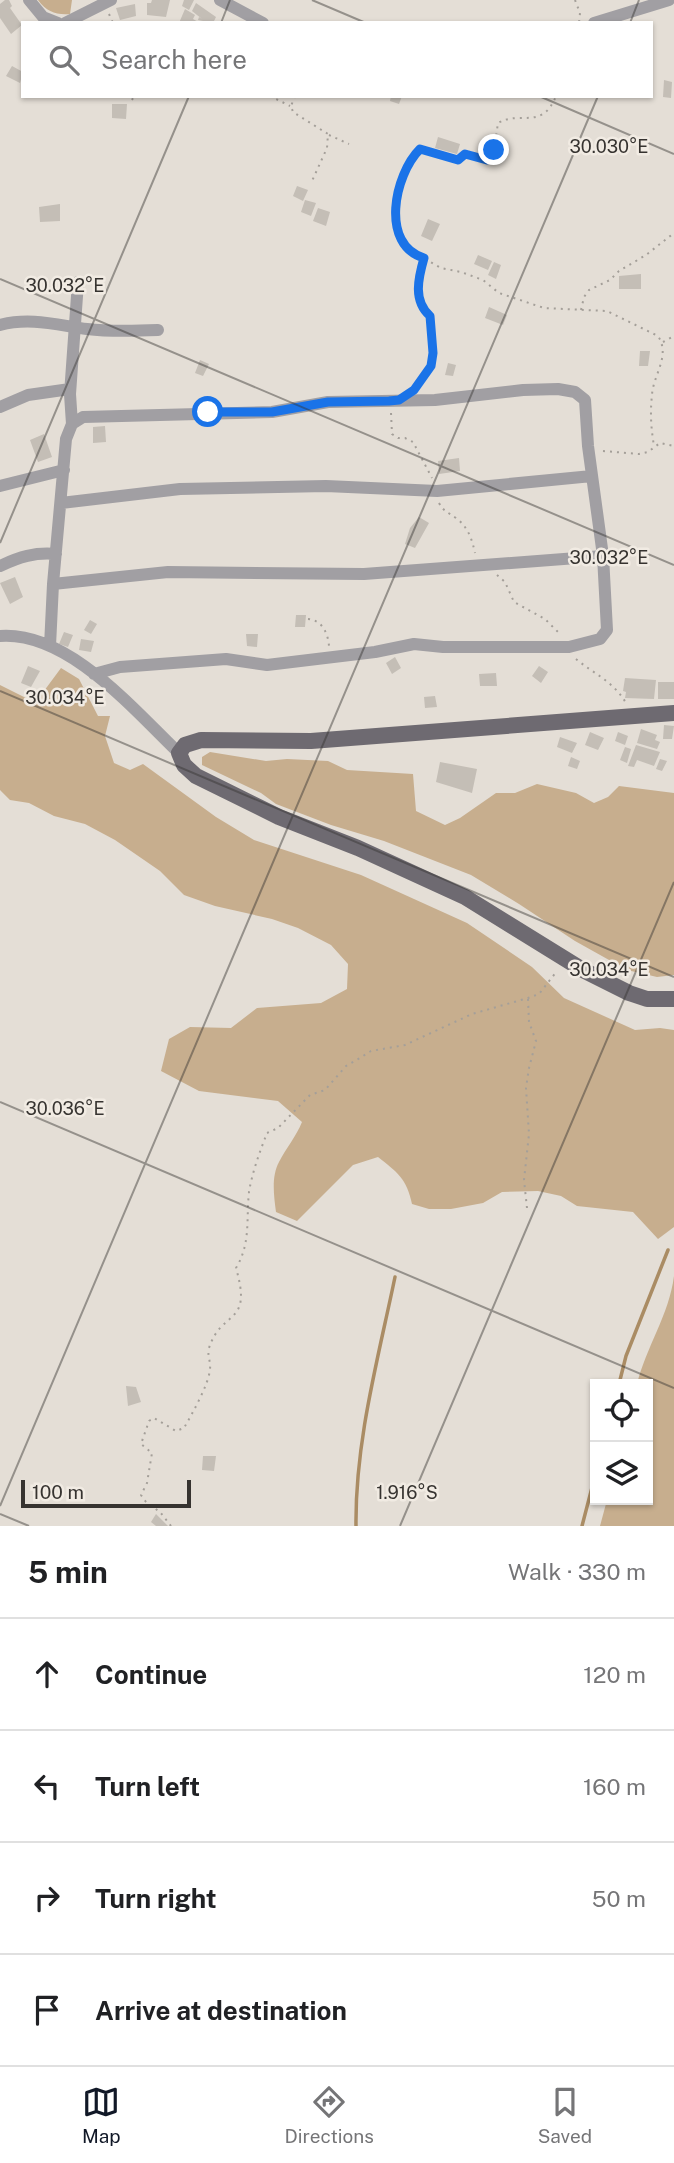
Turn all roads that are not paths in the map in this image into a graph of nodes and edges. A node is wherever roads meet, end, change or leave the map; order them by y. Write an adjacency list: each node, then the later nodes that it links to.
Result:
1 (29, 0): 5 (street)
2 (111, 0): 6 (street)
3 (220, 0): 7 (street)
4 (669, 0): 8 (street)
5 (53, 21)
6 (69, 21)
7 (259, 21)
8 (601, 21)
9 (78, 282): 11 (street)
10 (0, 325): 11 (street)
11 (74, 327): 12 (street); 13 (street)
12 (158, 330)
13 (70, 388): 14 (street); 15 (street)
14 (0, 407)
15 (72, 424): 16 (street); 17 (street)
16 (64, 470): 18 (street); 19 (street)
17 (592, 476): 19 (street); 21 (street)
18 (0, 486)
19 (61, 503): 20 (street)
20 (56, 554): 22 (street); 23 (street)
21 (603, 556): 23 (street); 26 (street)
22 (0, 566)
23 (53, 584): 25 (street)
24 (0, 636): 25 (street)
25 (50, 646): 26 (street)
26 (94, 674): 28 (street)
27 (674, 713): 28 (main road)
28 (180, 753): 29 (main road)
29 (674, 999)

